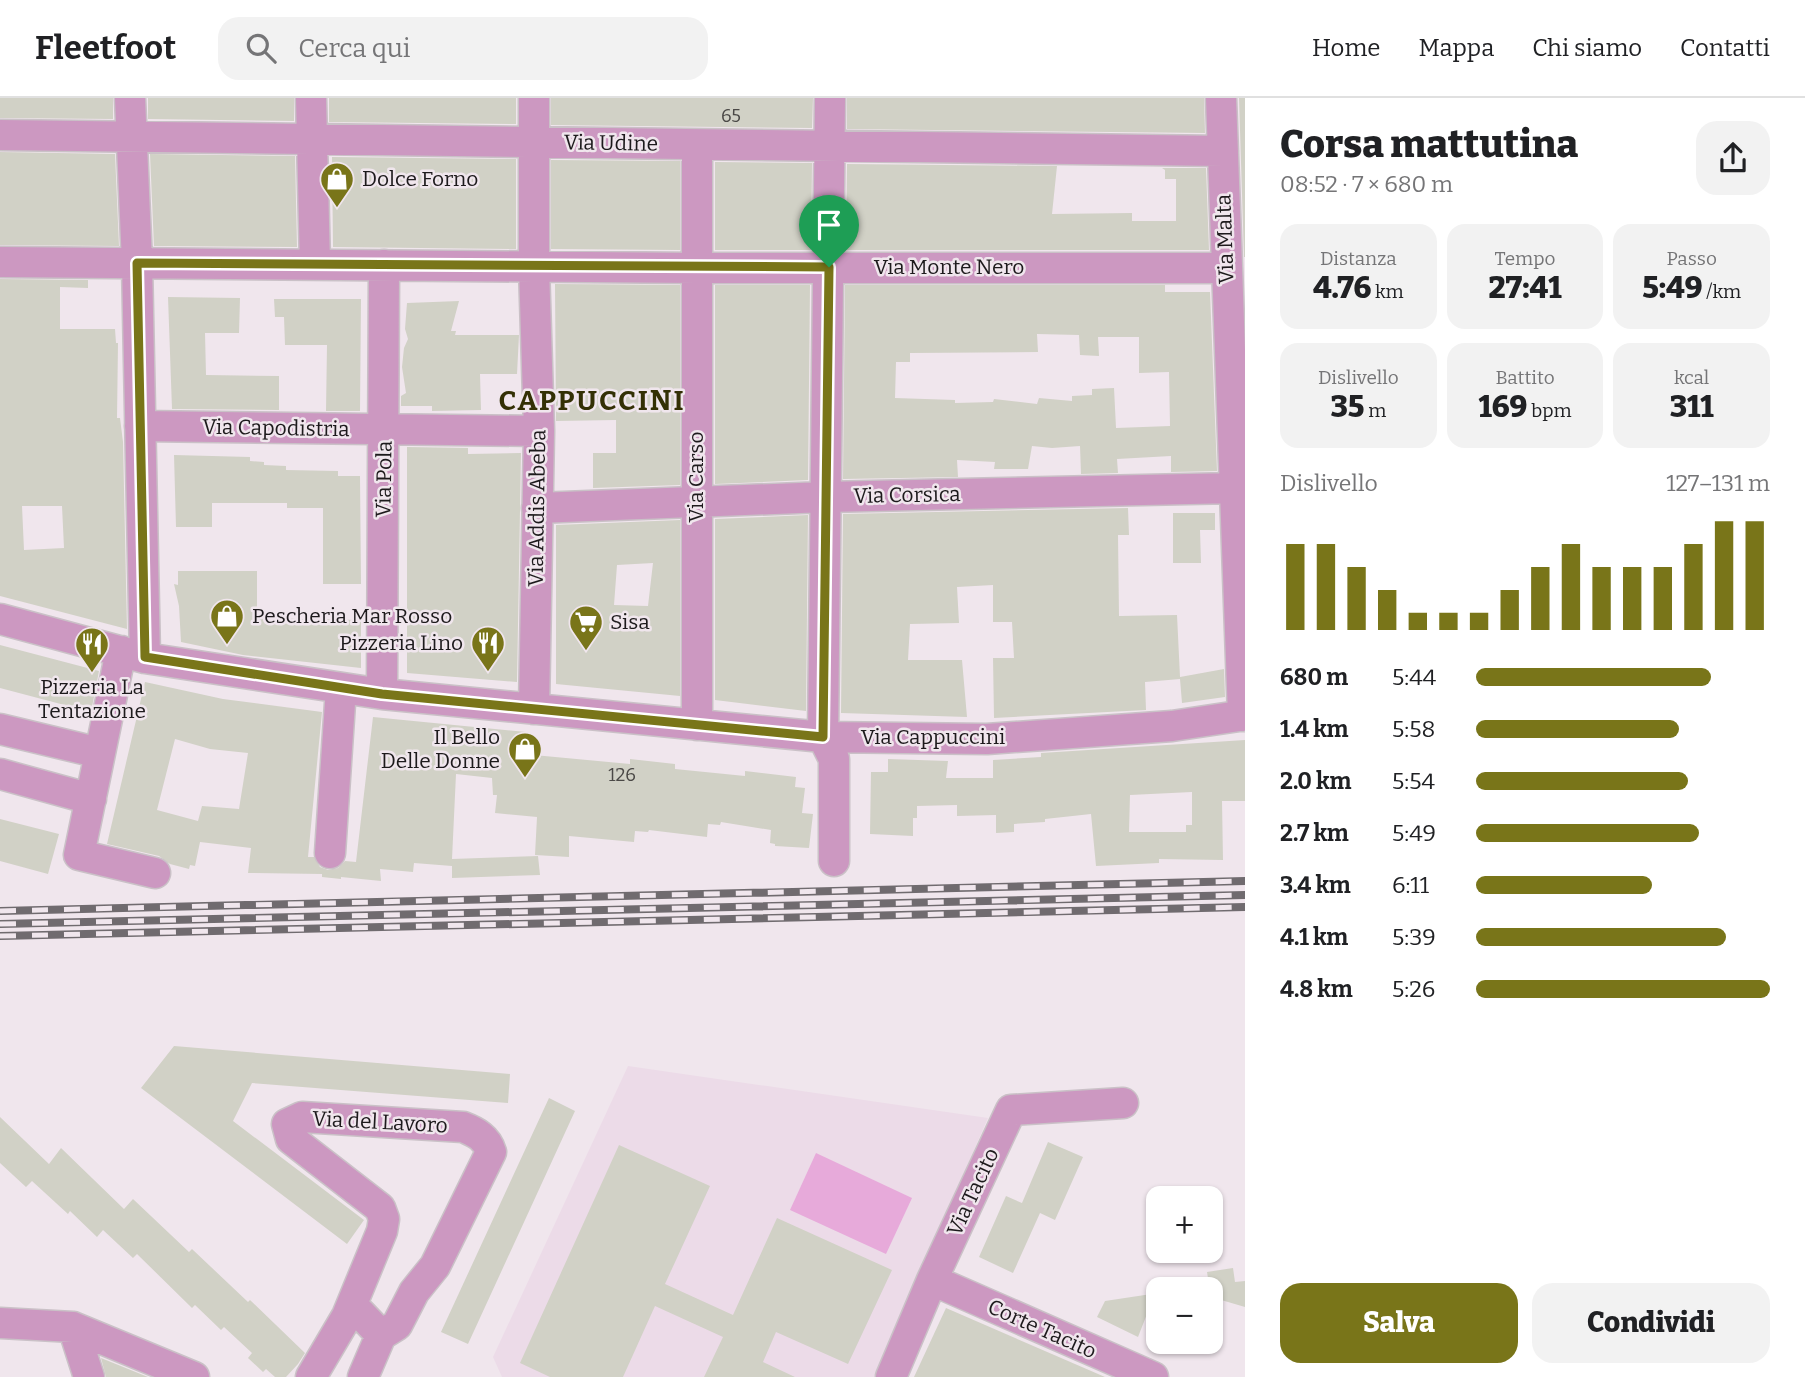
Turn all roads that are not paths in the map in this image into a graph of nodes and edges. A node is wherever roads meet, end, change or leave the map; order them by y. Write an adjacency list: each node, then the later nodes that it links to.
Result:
1 (131, 98): 7 (street)
2 (312, 98): 8 (street)
3 (534, 98): 9 (street, Via Addis Abeba)
4 (830, 98): 10 (street)
5 (1221, 98): 12 (street, Via Malta)
6 (0, 135): 7 (street, Via Udine)
7 (132, 137): 8 (street, Via Udine); 14 (street)
8 (313, 140): 9 (street, Via Udine); 15 (street)
9 (533, 142): 11 (street, Via Udine); 17 (street, Via Addis Abeba)
10 (830, 144): 11 (street, Via Udine); 12 (street, Via Udine); 18 (street)
11 (697, 145): 19 (street, Via Carso)
12 (1223, 151): 20 (street, Via Malta)
13 (0, 262): 14 (street, Via Monte Nero)
14 (137, 263): 15 (street, Via Monte Nero); 21 (street)
15 (315, 264): 16 (street, Via Monte Nero)
16 (384, 265): 17 (street, Via Monte Nero); 22 (street, Via Pola)
17 (534, 267): 19 (street, Via Monte Nero); 23 (street, Via Addis Abeba)
18 (829, 267): 19 (street, Via Monte Nero); 20 (street, Via Monte Nero); 25 (street)
19 (697, 268): 26 (street, Via Carso)
20 (1226, 268): 24 (street, Via Malta)
21 (140, 426): 22 (street, Via Capodistria); 29 (street)
22 (385, 430): 23 (street, Via Capodistria); 31 (street, Via Pola)
23 (538, 431): 27 (street, Via Addis Abeba)
24 (1235, 488): 25 (street, Via Corsica); 33 (street, Via Malta)
25 (825, 497): 26 (street, Via Corsica); 36 (street)
26 (696, 502): 27 (street, Via Corsica); 34 (street, Via Carso)
27 (537, 508): 32 (street, Via Addis Abeba)
28 (0, 619): 29 (street, Via Cappuccini)
29 (133, 654): 30 (street, Via Cappuccini); 37 (street)
30 (341, 688): 31 (street, Via Cappuccini); 40 (street)
31 (382, 694): 32 (street, Via Cappuccini)
32 (534, 709): 34 (street, Via Cappuccini)
33 (1244, 716): 36 (street, Via Cappuccini)
34 (697, 725): 36 (street, Via Cappuccini)
35 (0, 729): 37 (street)
36 (823, 737): 41 (street)
37 (100, 753): 39 (street)
38 (0, 774): 39 (street)
39 (91, 799): 42 (street)
40 (330, 853)
41 (834, 861)
42 (155, 873)
43 (1123, 1103): 44 (street, Via Tacito)
44 (932, 1280): 49 (street, Corte Tacito); 54 (street, Via Tacito)
45 (347, 1316): 48 (street); 48 (street, Via del Lavoro); 52 (street, Via del Lavoro)
46 (0, 1323): 47 (street)
47 (73, 1327): 50 (street); 51 (street)
48 (381, 1335): 53 (street, Via del Lavoro)
49 (1115, 1370): 55 (street, Corte Tacito)
50 (89, 1377)
51 (194, 1377)
52 (311, 1377)
53 (363, 1377)
54 (891, 1377)
55 (1153, 1377)

